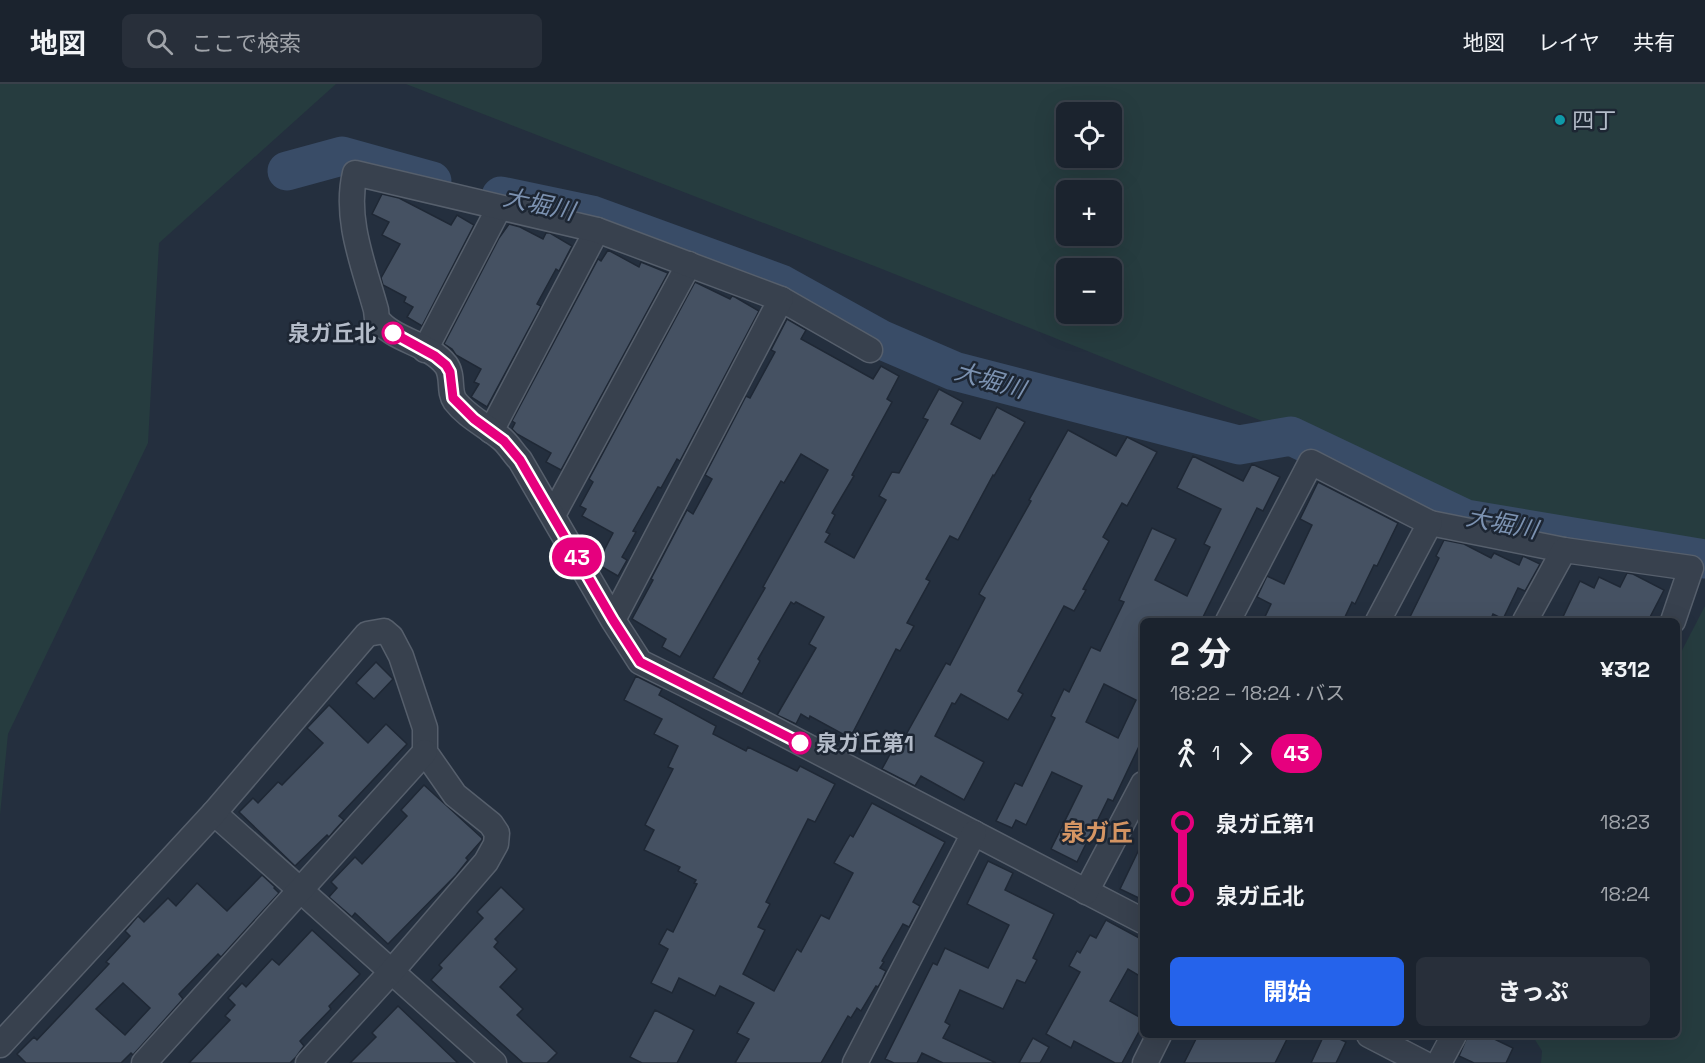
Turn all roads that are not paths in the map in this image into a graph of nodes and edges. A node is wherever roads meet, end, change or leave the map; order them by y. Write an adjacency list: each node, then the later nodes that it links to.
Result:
1 (499, 208): 2 (street); 5 (street); 5 (street)
2 (597, 230): 3 (street); 7 (street)
3 (689, 264): 4 (street); 8 (street)
4 (781, 299): 6 (street); 15 (street)
5 (425, 350): 7 (street)
6 (870, 350)
7 (491, 431): 8 (street)
8 (553, 515): 15 (street)
9 (1430, 523): 10 (street); 11 (street); 12 (street)
10 (1564, 550): 13 (street); 14 (street)
11 (1230, 618)
12 (1380, 618)
13 (1527, 618)
14 (1674, 618)
15 (613, 620): 19 (street)
16 (425, 752): 18 (street); 20 (street); 23 (street)
17 (1140, 790): 21 (street)
18 (214, 813): 20 (street); 27 (street)
19 (974, 833): 21 (street); 31 (street)
20 (301, 890): 23 (street); 29 (street)
21 (1086, 892): 22 (street)
22 (1140, 919)
23 (392, 971): 28 (street); 30 (street)
24 (1158, 1038): 32 (street)
25 (1375, 1038): 33 (street)
26 (1452, 1038): 34 (street)
27 (0, 1045)
28 (483, 1059)
29 (144, 1063)
30 (308, 1063)
31 (855, 1063)
32 (1145, 1063)
33 (1423, 1063)
34 (1439, 1063)

